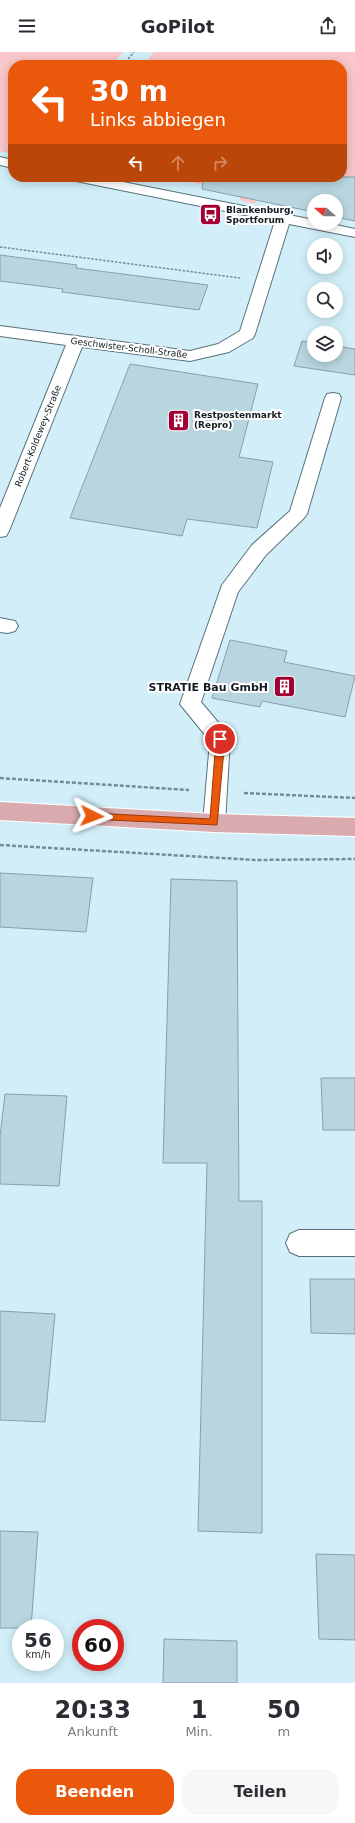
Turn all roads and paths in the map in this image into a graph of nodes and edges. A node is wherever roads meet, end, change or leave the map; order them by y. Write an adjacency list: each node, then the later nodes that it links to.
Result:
1 (134, 52): 2 (path)
2 (128, 60)
3 (101, 182): 4 (street)
4 (283, 219): 5 (street); 7 (street, Geschwister-Scholl-Straße)
5 (355, 233)
6 (0, 247): 7 (path)
7 (265, 281): 9 (street, Geschwister-Scholl-Straße)
8 (0, 331): 9 (street, Geschwister-Scholl-Straße)
9 (76, 341): 11 (street, Robert-Koldewey-Straße)
10 (333, 398): 13 (street)
11 (0, 530)
12 (0, 778): 13 (path)
13 (216, 792): 14 (path); 16 (street)
14 (355, 798)
15 (0, 812): 16 (main road)
16 (214, 822): 17 (main road)
17 (355, 827)
18 (0, 845): 19 (path)
19 (355, 859)
20 (299, 1243): 21 (street)
21 (355, 1243)

